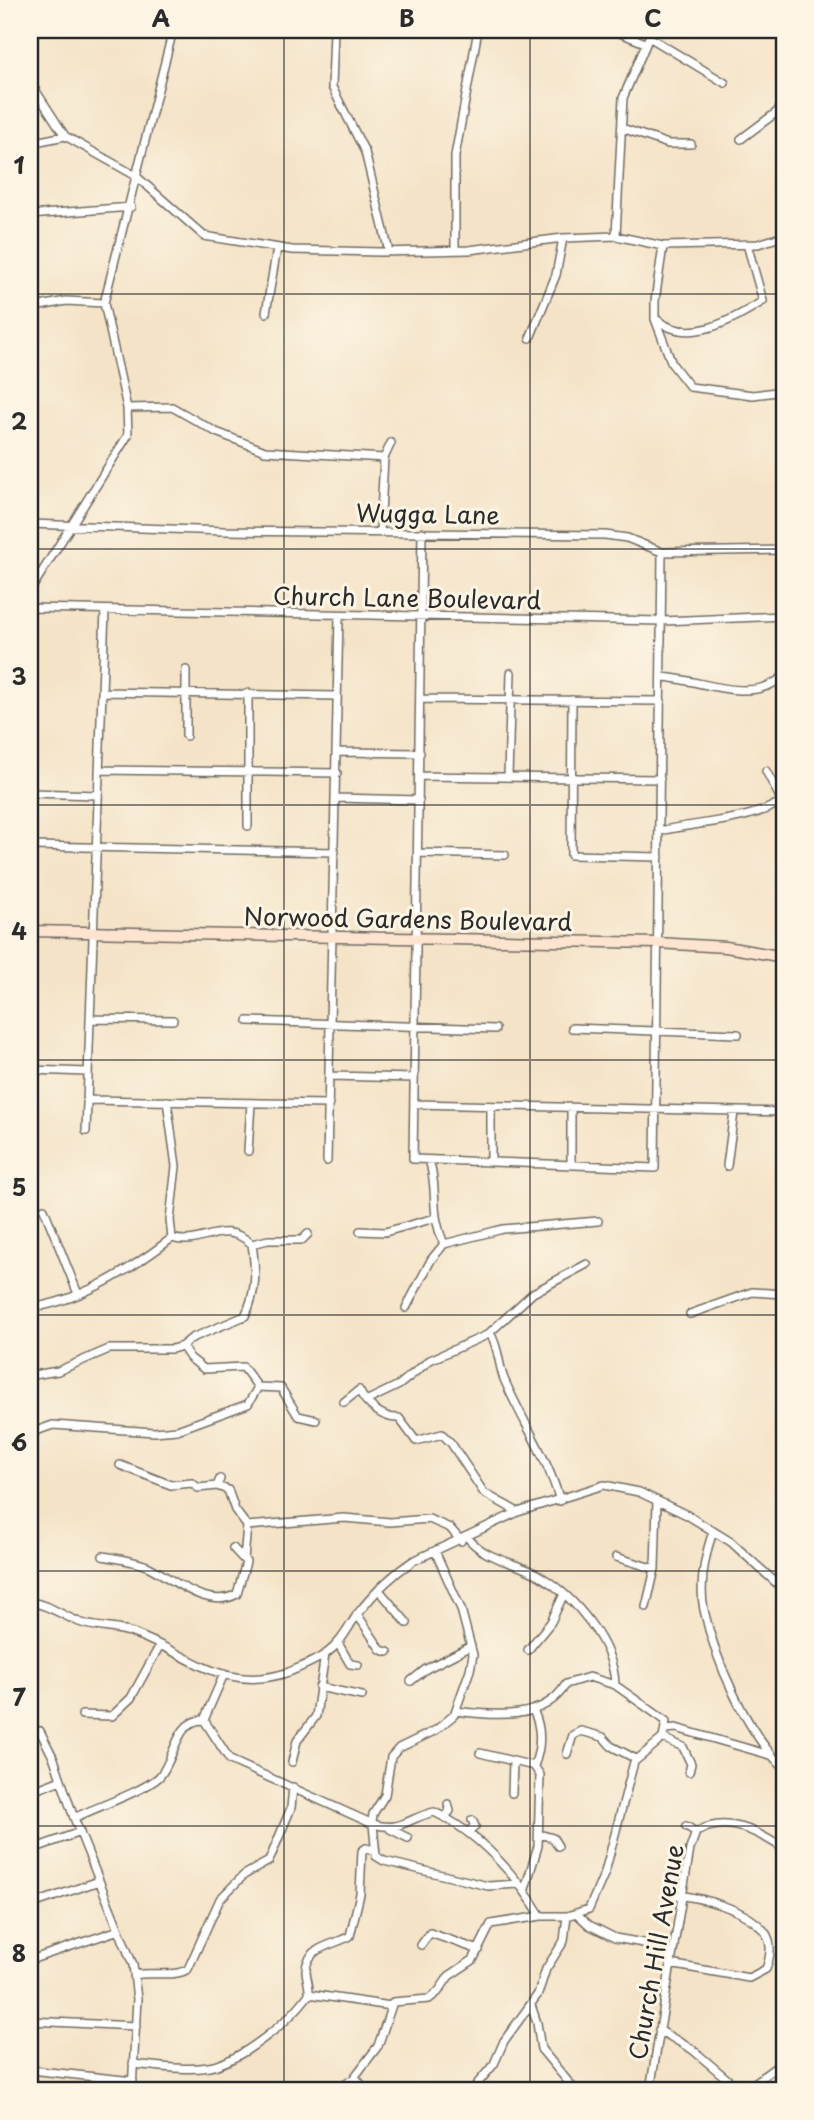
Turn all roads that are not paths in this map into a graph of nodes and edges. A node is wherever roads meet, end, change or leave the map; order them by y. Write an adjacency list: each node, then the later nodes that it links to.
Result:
1 (173, 30): 16 (street)
2 (334, 30): 26 (street)
3 (478, 30): 25 (street)
4 (613, 30): 5 (street)
5 (649, 37): 7 (street); 11 (street)
6 (30, 82): 12 (street)
7 (725, 83)
8 (784, 100): 9 (street)
9 (777, 111): 10 (street); 13 (street)
10 (784, 125)
11 (622, 128): 15 (street); 19 (street)
12 (65, 136): 14 (street); 16 (street)
13 (741, 139)
14 (30, 143)
15 (691, 144)
16 (136, 176): 17 (street); 24 (street)
17 (131, 207): 18 (street); 27 (street)
18 (30, 215)
19 (616, 236): 21 (street); 23 (street)
20 (784, 236): 22 (street)
21 (563, 238): 25 (street); 31 (street)
22 (747, 244): 23 (street); 30 (street)
23 (663, 246): 30 (street)
24 (277, 248): 26 (street); 29 (street)
25 (455, 250): 26 (street)
26 (388, 252)
27 (104, 303): 28 (street); 33 (street)
28 (30, 308)
29 (265, 313)
30 (655, 318): 32 (street)
31 (530, 338)
32 (784, 391)
33 (127, 408): 35 (street); 37 (street)
34 (391, 443): 35 (street)
35 (384, 458): 38 (street)
36 (30, 524): 37 (street, Wugga Lane)
37 (68, 526): 38 (street, Wugga Lane); 42 (street)
38 (380, 532): 39 (street, Wugga Lane)
39 (422, 532): 41 (street, Wugga Lane); 46 (street)
40 (784, 550): 41 (street, Wugga Lane)
41 (662, 552): 48 (street)
42 (30, 591)
43 (30, 608): 44 (street, Church Lane Boulevard)
44 (105, 610): 45 (street, Church Lane Boulevard); 53 (street)
45 (339, 616): 46 (street, Church Lane Boulevard); 56 (street)
46 (422, 616): 48 (street, Church Lane Boulevard); 57 (street)
47 (784, 616): 48 (street, Church Lane Boulevard)
48 (662, 621): 52 (street)
49 (186, 670): 54 (street)
50 (511, 673): 58 (street)
51 (784, 676): 52 (street)
52 (662, 677): 60 (street)
53 (102, 692): 54 (street); 64 (street)
54 (187, 693): 55 (street); 61 (street)
55 (248, 693): 56 (street); 66 (street)
56 (337, 696): 62 (street)
57 (421, 699): 58 (street); 63 (street)
58 (510, 699): 59 (street); 69 (street)
59 (572, 700): 60 (street); 70 (street)
60 (661, 701): 71 (street)
61 (186, 736)
62 (337, 752): 63 (street); 67 (street)
63 (420, 753): 68 (street)
64 (99, 770): 66 (street); 73 (street)
65 (766, 771): 76 (street)
66 (248, 772): 67 (street); 77 (street)
67 (337, 773): 74 (street)
68 (420, 776): 69 (street); 75 (street)
69 (508, 777): 70 (street)
70 (571, 778): 71 (street); 84 (street)
71 (660, 779): 78 (street)
72 (30, 793): 73 (street)
73 (98, 795): 80 (street)
74 (336, 798): 75 (street); 81 (street)
75 (419, 800): 82 (street)
76 (783, 800): 78 (street)
77 (248, 825)
78 (660, 831): 84 (street)
79 (30, 846): 80 (street)
80 (96, 848): 81 (street); 86 (street)
81 (335, 852): 87 (street)
82 (418, 853): 83 (street); 88 (street)
83 (505, 855)
84 (659, 857): 89 (street)
85 (30, 931): 86 (street, Norwood Gardens Boulevard)
86 (93, 934): 87 (street, Norwood Gardens Boulevard); 91 (street)
87 (334, 938): 88 (street, Norwood Gardens Boulevard); 94 (street)
88 (417, 939): 89 (street, Norwood Gardens Boulevard); 95 (street)
89 (657, 943): 90 (street, Norwood Gardens Boulevard); 98 (street)
90 (784, 957)
91 (90, 1019): 92 (street); 101 (street)
92 (173, 1020)
93 (248, 1021): 94 (street)
94 (332, 1023): 95 (street); 102 (street)
95 (415, 1026): 97 (street); 103 (street)
96 (572, 1028): 98 (street)
97 (495, 1029)
98 (657, 1030): 99 (street); 111 (street)
99 (738, 1034)
100 (30, 1070): 101 (street)
101 (88, 1072): 104 (street)
102 (331, 1076): 103 (street); 107 (street)
103 (414, 1077): 108 (street)
104 (87, 1100): 105 (street); 114 (street)
105 (167, 1101): 106 (street); 126 (street)
106 (251, 1103): 107 (street); 115 (street)
107 (330, 1104): 117 (street)
108 (414, 1104): 109 (street); 116 (street)
109 (491, 1106): 110 (street); 118 (street)
110 (570, 1109): 111 (street); 119 (street)
111 (656, 1111): 112 (street); 119 (street)
112 (734, 1112): 113 (street); 120 (street)
113 (784, 1112)
114 (86, 1131)
115 (248, 1151)
116 (429, 1160): 118 (street); 122 (street)
117 (327, 1161)
118 (491, 1162): 119 (street)
119 (571, 1165)
120 (727, 1166)
121 (44, 1209): 130 (street)
122 (435, 1218): 124 (street); 128 (street)
123 (598, 1221): 128 (street)
124 (360, 1231)
125 (308, 1234): 127 (street)
126 (173, 1238): 127 (street); 130 (street)
127 (252, 1244): 136 (street)
128 (444, 1244): 133 (street)
129 (587, 1264): 135 (street)
130 (78, 1294): 132 (street)
131 (784, 1294): 134 (street)
132 (30, 1308)
133 (406, 1308)
134 (690, 1314)
135 (490, 1333): 139 (street); 144 (street)
136 (182, 1346): 137 (street); 138 (street)
137 (33, 1375)
138 (258, 1387): 141 (street); 142 (street)
139 (366, 1401): 140 (street); 146 (street)
140 (344, 1402)
141 (316, 1420)
142 (30, 1433)
143 (120, 1465): 147 (street)
144 (560, 1500): 145 (street); 146 (street)
145 (657, 1501): 148 (street); 155 (street)
146 (518, 1512): 149 (street)
147 (247, 1526): 149 (street); 154 (street)
148 (713, 1531): 157 (street); 184 (street)
149 (465, 1539): 151 (street); 158 (street)
150 (233, 1548): 154 (street)
151 (435, 1551): 156 (street); 165 (street)
152 (103, 1556): 154 (street)
153 (616, 1558): 155 (street)
154 (244, 1559)
155 (655, 1569): 160 (street)
156 (379, 1590): 161 (street); 162 (street)
157 (784, 1590)
158 (563, 1596): 166 (street); 172 (street)
159 (30, 1602): 164 (street)
160 (646, 1607)
161 (357, 1614): 163 (street); 167 (street)
162 (407, 1623)
163 (338, 1643): 168 (street); 169 (street)
164 (160, 1645): 170 (street); 177 (street)
165 (471, 1646): 171 (street); 176 (street)
166 (528, 1650)
167 (388, 1652)
168 (325, 1654): 170 (street); 173 (street)
169 (358, 1665)
170 (224, 1674): 178 (street)
171 (411, 1681)
172 (615, 1685): 175 (street); 179 (street)
173 (319, 1687): 174 (street); 187 (street)
174 (362, 1696)
175 (533, 1710): 176 (street); 188 (street)
176 (456, 1711): 199 (street)
177 (82, 1715)
178 (204, 1720): 192 (street); 197 (street)
179 (666, 1729): 181 (street); 184 (street)
180 (30, 1735): 191 (street)
181 (663, 1738): 185 (street); 190 (street)
182 (480, 1752): 186 (street)
183 (567, 1754): 185 (street)
184 (770, 1755): 189 (street)
185 (636, 1759): 216 (street)
186 (513, 1761): 188 (street); 194 (street)
187 (292, 1762)
188 (534, 1766): 205 (street)
189 (784, 1768)
190 (689, 1772)
191 (61, 1780): 193 (street); 197 (street)
192 (293, 1787): 199 (street); 224 (street)
193 (30, 1792)
194 (512, 1793)
195 (448, 1804): 196 (street)
196 (445, 1817): 201 (street); 203 (street)
197 (74, 1818): 202 (street)
198 (472, 1820): 203 (street)
199 (373, 1823): 201 (street); 210 (street)
200 (686, 1826): 204 (street)
201 (389, 1828): 206 (street)
202 (79, 1832): 209 (street); 211 (street)
203 (468, 1832): 212 (street)
204 (696, 1832): 208 (street, Church Hill Avenue); 214 (street, Church Hill Avenue)
205 (539, 1834): 207 (street); 213 (street)
206 (408, 1838)
207 (558, 1846)
208 (784, 1849)
209 (30, 1850)
210 (374, 1850): 212 (street); 225 (street)
211 (99, 1881): 215 (street); 219 (street)
212 (517, 1885): 213 (street)
213 (525, 1889): 217 (street)
214 (678, 1895): 223 (street, Church Hill Avenue); 223 (street)
215 (30, 1905)
216 (576, 1913): 218 (street); 223 (street)
217 (541, 1916): 218 (street); 221 (street)
218 (567, 1916): 226 (street)
219 (119, 1930): 222 (street); 224 (street)
220 (421, 1945): 221 (street)
221 (479, 1950): 227 (street)
222 (30, 1960)
223 (671, 1961): 230 (street, Church Hill Avenue)
224 (134, 1975): 229 (street)
225 (309, 1994): 227 (street); 232 (street)
226 (531, 2005): 239 (street); 240 (street)
227 (391, 2006): 234 (street)
228 (30, 2021): 229 (street)
229 (136, 2026): 232 (street)
230 (659, 2030): 241 (street, Church Hill Avenue); 242 (street)
231 (784, 2061): 243 (street)
232 (133, 2064): 235 (street)
233 (30, 2070): 235 (street)
234 (355, 2077): 237 (street); 238 (street)
235 (132, 2081): 236 (street)
236 (132, 2090)
237 (337, 2090)
238 (366, 2090)
239 (471, 2090)
240 (575, 2090)
241 (650, 2090)
242 (740, 2090)
243 (746, 2090)

